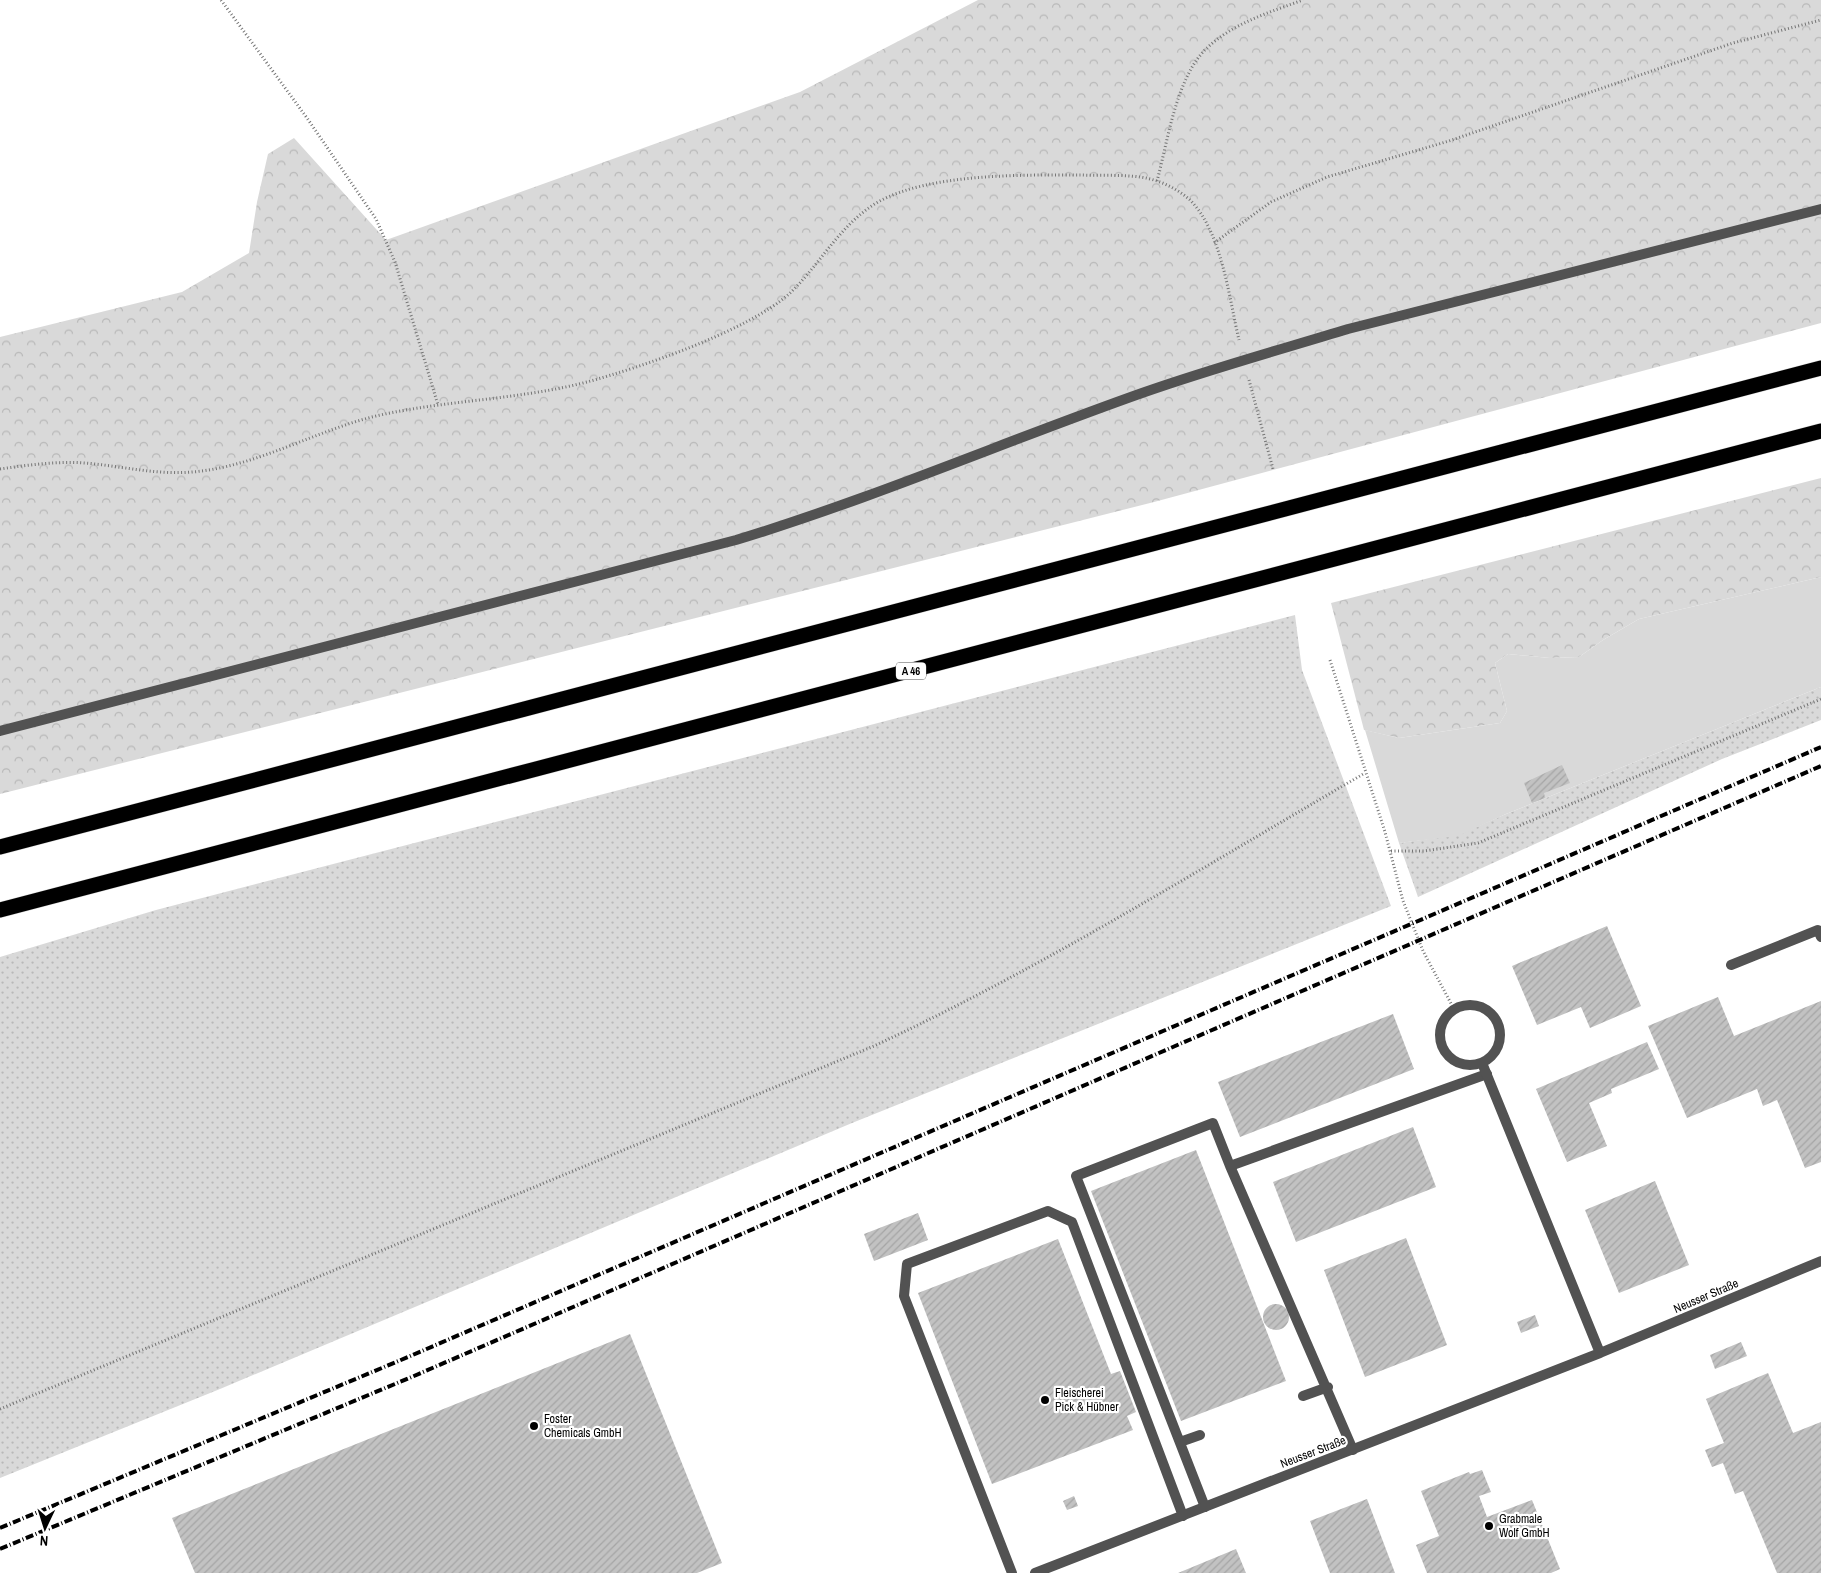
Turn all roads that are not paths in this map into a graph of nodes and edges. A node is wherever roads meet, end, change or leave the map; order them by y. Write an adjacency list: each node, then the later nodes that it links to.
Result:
1 (1821, 209): 4 (street)
2 (1821, 368): 5 (highway)
3 (1821, 431): 6 (highway, A 46)
4 (0, 731)
5 (0, 847)
6 (0, 910)
7 (1821, 937): 8 (street)
8 (1730, 965)
9 (1482, 1063): 9 (street); 10 (street)
10 (1487, 1074): 11 (street); 13 (street)
11 (1230, 1166): 14 (street); 17 (street)
12 (1821, 1261): 13 (street, Neusser Straße)
13 (1600, 1353): 18 (street, Neusser Straße)
14 (1328, 1387): 15 (street); 18 (street)
15 (1303, 1396)
16 (1200, 1435): 17 (street)
17 (1180, 1442): 19 (street)
18 (1354, 1450): 19 (street, Neusser Straße)
19 (1205, 1507): 20 (street, Neusser Straße)
20 (1183, 1516): 21 (street); 22 (street, Neusser Straße)
21 (1012, 1573)
22 (1035, 1573)

